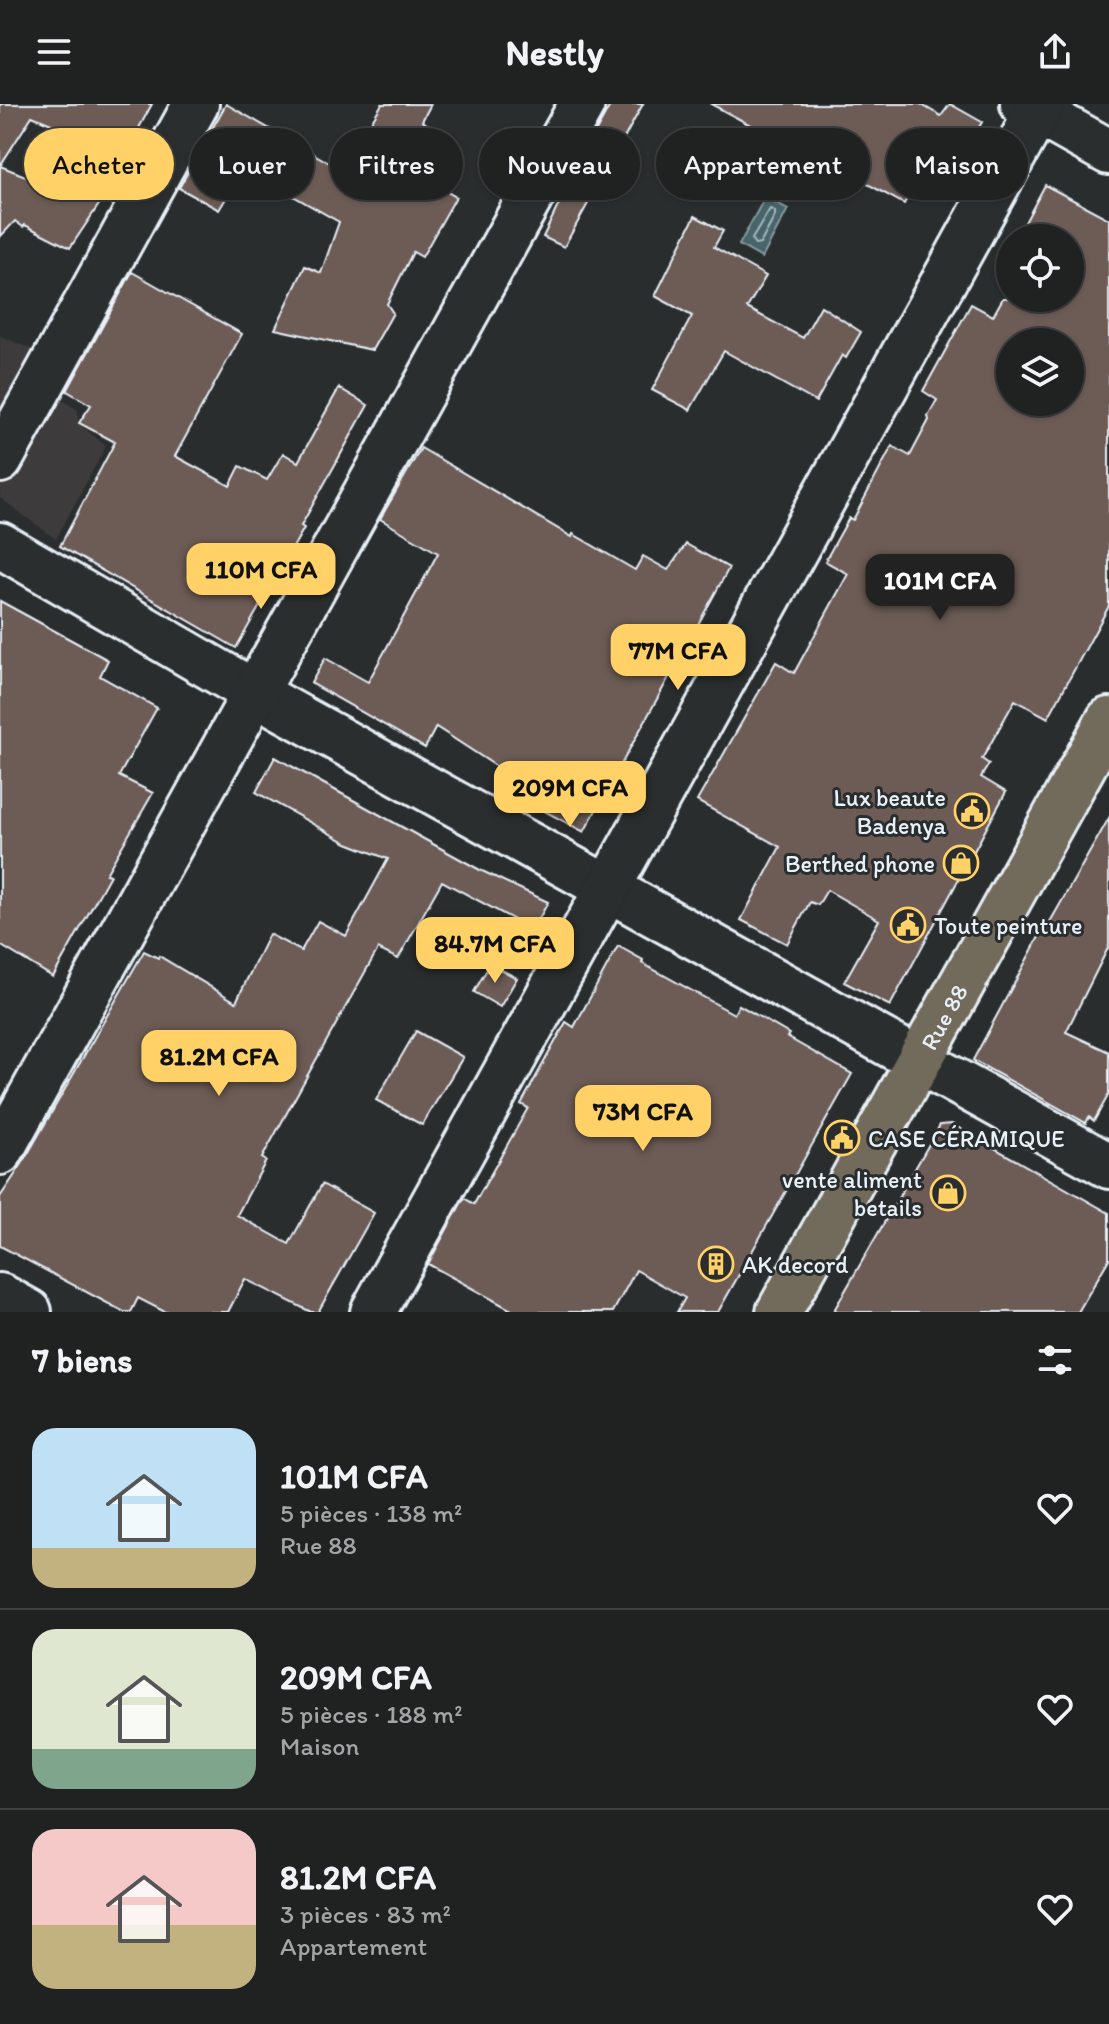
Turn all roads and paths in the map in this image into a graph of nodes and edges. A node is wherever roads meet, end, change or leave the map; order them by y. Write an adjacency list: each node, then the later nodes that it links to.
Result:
1 (196, 104): 5 (street)
2 (582, 104): 7 (street)
3 (1034, 107): 4 (street); 9 (street)
4 (1109, 152)
5 (0, 460)
6 (0, 545): 7 (street)
7 (255, 693): 9 (street); 11 (street)
8 (1109, 720): 10 (main road, Rue 88)
9 (608, 889): 10 (street); 15 (street)
10 (919, 1061): 12 (street); 16 (main road, Rue 88)
11 (0, 1152)
12 (1109, 1166)
13 (0, 1296): 14 (street)
14 (29, 1312)
15 (373, 1312)
16 (779, 1312)

